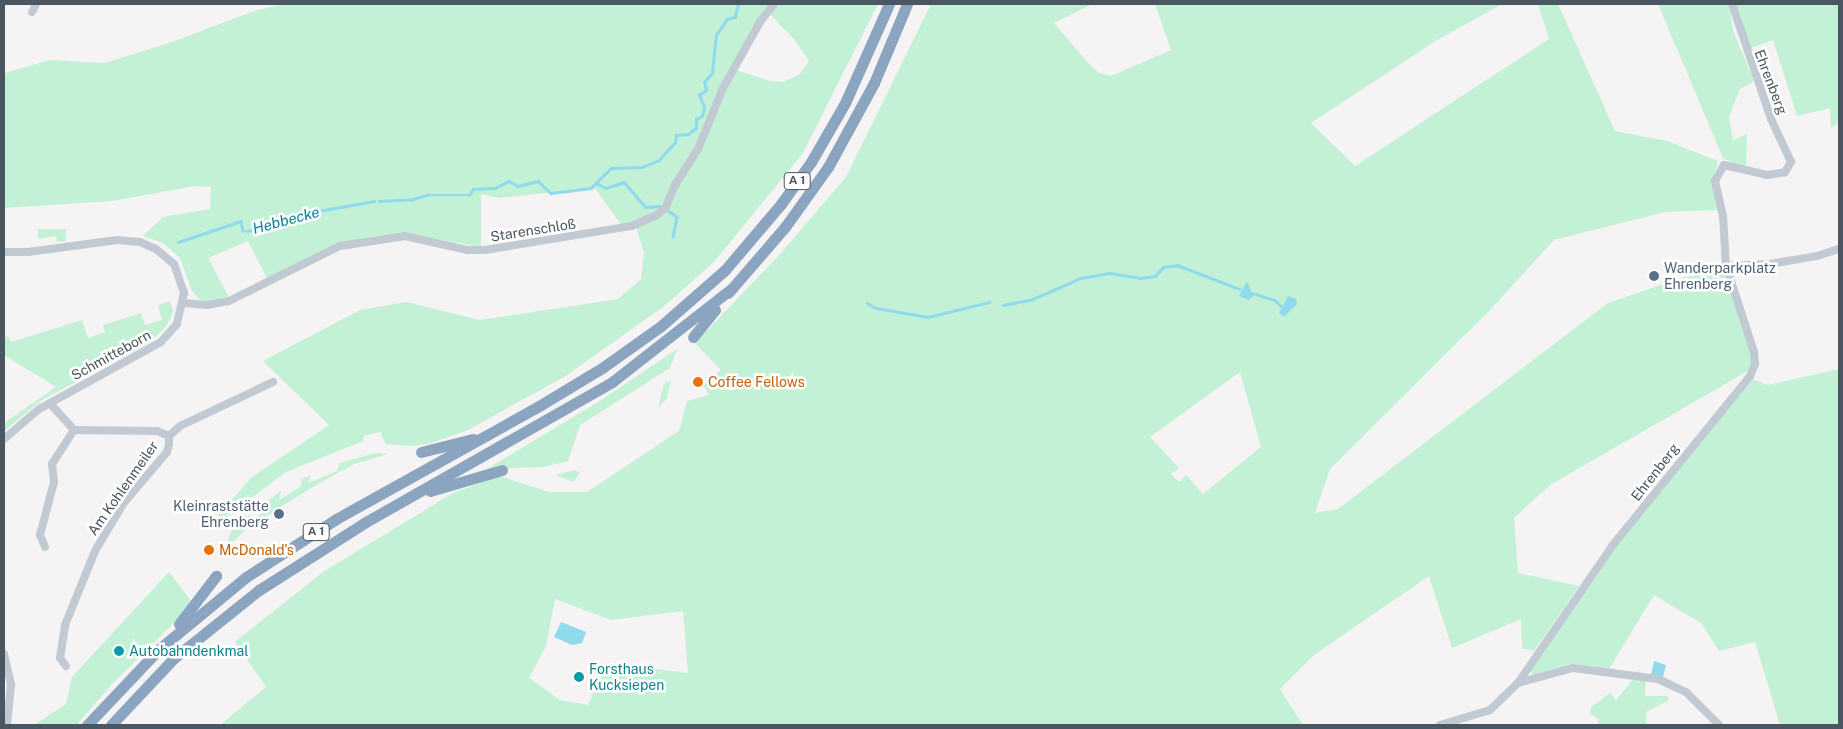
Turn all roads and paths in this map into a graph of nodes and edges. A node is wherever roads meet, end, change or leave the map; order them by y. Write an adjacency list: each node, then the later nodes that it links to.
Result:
1 (36, 4): 6 (street)
2 (774, 4): 11 (street, Starenschloß)
3 (889, 4): 17 (highway, A 1)
4 (907, 4): 10 (highway, A 1)
5 (1732, 4): 9 (street, Ehrenberg)
6 (32, 12)
7 (1839, 249): 9 (street)
8 (4, 252): 11 (street, Schmitteborn)
9 (1726, 266): 27 (street, Ehrenberg)
10 (732, 289): 12 (highway); 21 (highway, A 1)
11 (183, 303): 14 (street, Schmitteborn)
12 (694, 337)
13 (273, 382): 16 (street, Am Kohlenmeiler)
14 (50, 403): 15 (street); 18 (street, Schmitteborn)
15 (74, 430): 16 (street, Am Kohlenmeiler); 22 (street)
16 (169, 436): 26 (street, Am Kohlenmeiler)
17 (487, 436): 19 (highway); 24 (highway, A 1)
18 (4, 439)
19 (421, 452)
20 (502, 470): 21 (highway)
21 (410, 497): 30 (highway, A 1)
22 (45, 546)
23 (216, 576): 24 (highway)
24 (159, 649): 29 (highway, A 1)
25 (4, 654): 28 (street)
26 (66, 666)
27 (1518, 683): 31 (street, Ehrenberg); 32 (street, Ehrenberg)
28 (7, 725)
29 (87, 725)
30 (111, 725)
31 (1440, 725)
32 (1719, 725)

